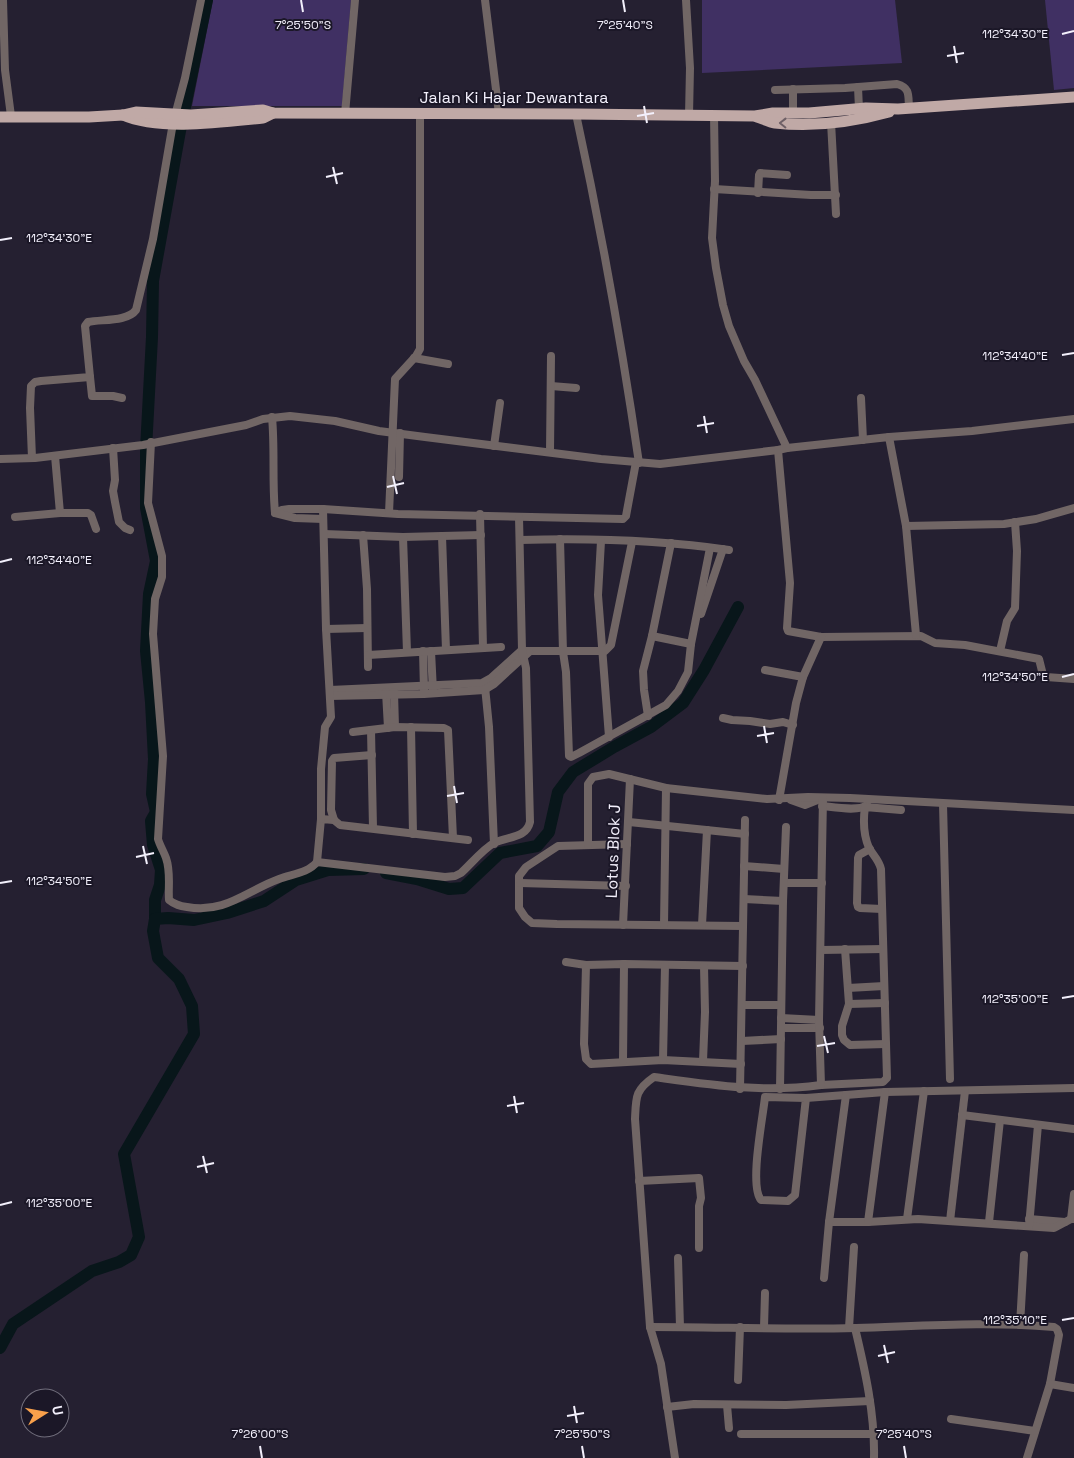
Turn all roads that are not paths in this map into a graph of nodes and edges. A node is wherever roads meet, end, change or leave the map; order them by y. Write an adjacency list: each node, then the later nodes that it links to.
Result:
1 (3, 0): 19 (street)
2 (201, 0): 22 (street)
3 (355, 0): 14 (street)
4 (484, 0): 15 (street)
5 (686, 0): 17 (street)
6 (776, 90): 8 (street)
7 (858, 90): 8 (street); 10 (street); 11 (street)
8 (793, 93): 12 (street)
9 (1074, 97): 11 (main road, Jalan Ki Hajar Dewantara)
10 (859, 106): 11 (main road, Jalan Ki Hajar Dewantara); 21 (main road, Jalan Ki Hajar Dewantara)
11 (905, 106): 23 (main road, Jalan Ki Hajar Dewantara)
12 (793, 110): 20 (main road, Jalan Ki Hajar Dewantara); 21 (main road, Jalan Ki Hajar Dewantara)
13 (420, 113): 14 (main road, Jalan Ki Hajar Dewantara); 15 (main road, Jalan Ki Hajar Dewantara); 30 (street)
14 (345, 114): 22 (main road, Jalan Ki Hajar Dewantara)
15 (499, 114): 16 (main road, Jalan Ki Hajar Dewantara)
16 (576, 114): 17 (main road, Jalan Ki Hajar Dewantara); 52 (street)
17 (689, 115): 18 (main road, Jalan Ki Hajar Dewantara)
18 (714, 115): 20 (main road, Jalan Ki Hajar Dewantara); 25 (street)
19 (6, 116): 22 (main road, Jalan Ki Hajar Dewantara)
20 (755, 116): 21 (main road, Jalan Ki Hajar Dewantara, one-way to 20)
21 (811, 118): 23 (main road, Jalan Ki Hajar Dewantara)
22 (181, 119): 32 (street)
23 (829, 123): 27 (street)
24 (787, 175): 26 (street)
25 (714, 189): 26 (street); 46 (street)
26 (758, 192): 27 (street)
27 (830, 195): 28 (street)
28 (836, 214)
29 (551, 356): 33 (street)
30 (414, 358): 31 (street); 40 (street)
31 (448, 364)
32 (90, 377): 35 (street); 50 (street)
33 (551, 386): 34 (street); 48 (street)
34 (576, 388)
35 (122, 398)
36 (861, 398): 42 (street)
37 (500, 403): 44 (street)
38 (272, 417): 40 (street); 43 (street); 57 (street)
39 (1074, 420): 41 (street)
40 (396, 432): 44 (street); 53 (street); 58 (street)
41 (889, 437): 42 (street); 64 (street)
42 (863, 440): 46 (street)
43 (147, 444): 45 (street); 138 (street)
44 (494, 446): 48 (street)
45 (113, 448): 49 (street); 66 (street)
46 (787, 448): 47 (street)
47 (778, 450): 52 (street); 83 (street)
48 (550, 452): 52 (street)
49 (55, 456): 50 (street); 56 (street)
50 (32, 458): 51 (street)
51 (0, 459)
52 (638, 462): 61 (street)
53 (399, 477)
54 (1074, 508): 63 (street)
55 (323, 509): 57 (street); 58 (street); 62 (street)
56 (60, 513): 60 (street); 65 (street)
57 (275, 513): 62 (street)
58 (389, 513): 59 (street)
59 (480, 514): 61 (street); 69 (street)
60 (15, 517)
61 (519, 517): 72 (street)
62 (323, 519): 67 (street)
63 (1015, 522): 64 (street); 90 (street)
64 (906, 526): 82 (street)
65 (96, 529)
66 (130, 530)
67 (324, 534): 68 (street); 80 (street)
68 (363, 535): 71 (street); 79 (street)
69 (481, 535): 70 (street); 86 (street)
70 (442, 536): 71 (street); 87 (street)
71 (403, 537): 91 (street)
72 (520, 540): 73 (street); 93 (street)
73 (560, 540): 74 (street); 92 (street)
74 (601, 541): 75 (street); 89 (street)
75 (632, 542): 76 (street); 89 (street)
76 (670, 543): 77 (street); 81 (street)
77 (710, 548): 78 (street); 78 (street)
78 (696, 621): 84 (street)
79 (367, 628): 80 (street); 94 (street)
80 (326, 630): 103 (street)
81 (652, 636): 84 (street); 104 (street)
82 (922, 636): 83 (street); 90 (street)
83 (820, 637): 97 (street)
84 (691, 644): 104 (street)
85 (501, 647): 86 (street)
86 (483, 648): 87 (street)
87 (446, 650): 88 (street)
88 (427, 651): 91 (street); 100 (street); 101 (street)
89 (603, 651): 92 (street); 111 (street)
90 (1000, 651): 98 (street)
91 (407, 652): 94 (street)
92 (563, 652): 93 (street); 111 (street)
93 (525, 653): 99 (street); 134 (street)
94 (368, 655): 95 (street)
95 (368, 667)
96 (765, 670): 97 (street)
97 (805, 673): 106 (street)
98 (1074, 679)
99 (485, 686): 101 (street); 134 (street)
100 (424, 690): 101 (street); 102 (street)
101 (433, 690)
102 (390, 691): 103 (street); 107 (street)
103 (330, 693): 122 (street)
104 (648, 716): 111 (street)
105 (723, 718): 106 (street)
106 (793, 725): 116 (street)
107 (392, 727): 108 (street); 109 (street)
108 (411, 727): 130 (street); 132 (street)
109 (371, 730): 110 (street); 112 (street)
110 (353, 732)
111 (609, 737)
112 (372, 754): 123 (street); 128 (street)
113 (630, 779): 114 (street); 125 (street, Lotus Blok J); 136 (street)
114 (666, 788): 116 (street); 126 (street)
115 (871, 799): 117 (street); 118 (street); 119 (street)
116 (779, 800): 117 (street)
117 (822, 801): 119 (street); 143 (street)
118 (942, 804): 121 (street); 177 (street)
119 (864, 807): 120 (street); 137 (street)
120 (901, 810)
121 (1074, 810)
122 (321, 819): 123 (street); 138 (street)
123 (334, 820): 128 (street)
124 (745, 820): 131 (street)
125 (629, 822): 126 (street); 135 (street, Lotus Blok J)
126 (665, 826): 129 (street); 149 (street)
127 (786, 827): 140 (street)
128 (373, 828): 130 (street)
129 (707, 830): 131 (street); 150 (street)
130 (413, 834): 132 (street)
131 (745, 834): 139 (street)
132 (453, 838): 133 (street)
133 (468, 840)
134 (494, 844): 138 (street)
135 (627, 844): 136 (street); 144 (street, Lotus Blok J)
136 (588, 845): 141 (street)
137 (870, 848): 147 (street); 147 (street)
138 (318, 862)
139 (744, 866): 140 (street); 145 (street)
140 (784, 870): 142 (street)
141 (520, 883): 144 (street); 148 (street)
142 (784, 883): 143 (street); 146 (street)
143 (822, 883): 153 (street)
144 (626, 886): 148 (street, Lotus Blok J)
145 (744, 898): 146 (street); 151 (street)
146 (783, 901): 166 (street)
147 (882, 909): 152 (street)
148 (623, 925): 149 (street)
149 (664, 925): 150 (street)
150 (702, 926): 151 (street)
151 (743, 926): 160 (street)
152 (883, 949): 154 (street); 161 (street)
153 (821, 950): 154 (street); 168 (street)
154 (845, 950): 162 (street)
155 (566, 962): 157 (street)
156 (624, 964): 157 (street); 158 (street); 174 (street)
157 (586, 965): 174 (street)
158 (665, 965): 159 (street); 173 (street)
159 (704, 966): 160 (street); 175 (street)
160 (742, 966): 165 (street)
161 (884, 986): 162 (street); 163 (street)
162 (848, 988): 164 (street)
163 (885, 1002): 164 (street); 172 (street)
164 (849, 1004): 172 (street)
165 (742, 1005): 166 (street); 171 (street)
166 (781, 1005): 167 (street)
167 (781, 1018): 168 (street); 169 (street)
168 (819, 1024): 169 (street); 178 (street)
169 (781, 1028): 170 (street)
170 (781, 1039): 171 (street); 181 (street)
171 (742, 1041): 176 (street)
172 (886, 1044): 178 (street)
173 (663, 1060): 174 (street); 175 (street)
174 (623, 1061)
175 (703, 1061): 176 (street)
176 (741, 1064): 180 (street)
177 (950, 1079)
178 (821, 1085): 181 (street)
179 (1074, 1088): 182 (street)
180 (740, 1089): 181 (street); 191 (street)
181 (780, 1089)
182 (965, 1091): 184 (street); 187 (street)
183 (885, 1092): 184 (street); 185 (street); 197 (street)
184 (924, 1092): 193 (street)
185 (846, 1095): 186 (street); 196 (street)
186 (806, 1098): 186 (street)
187 (962, 1115): 188 (street); 195 (street)
188 (1000, 1120): 189 (street); 198 (street)
189 (1038, 1125): 190 (street); 199 (street)
190 (1074, 1129)
191 (639, 1181): 201 (street); 207 (street)
192 (1074, 1194): 194 (street)
193 (908, 1219): 195 (street); 197 (street)
194 (1070, 1220): 199 (street)
195 (950, 1221): 198 (street)
196 (829, 1222): 197 (street); 204 (street)
197 (868, 1222)
198 (989, 1222): 199 (street)
199 (1029, 1222)
200 (854, 1247): 211 (street)
201 (699, 1248)
202 (1024, 1255): 206 (street)
203 (678, 1258): 208 (street)
204 (824, 1278)
205 (765, 1294): 210 (street)
206 (1020, 1325): 211 (street); 213 (street)
207 (650, 1327): 208 (street); 217 (street)
208 (680, 1327): 209 (street)
209 (740, 1327): 210 (street); 212 (street)
210 (764, 1327): 211 (street)
211 (852, 1328): 215 (street)
212 (738, 1380)
213 (1050, 1384): 214 (street); 220 (street)
214 (1074, 1388)
215 (870, 1402): 216 (street); 222 (street)
216 (727, 1405): 217 (street); 219 (street)
217 (668, 1407): 223 (street)
218 (951, 1419): 220 (street)
219 (729, 1428)
220 (1035, 1431): 225 (street)
221 (741, 1434): 222 (street)
222 (874, 1434): 224 (street)
223 (675, 1458)
224 (874, 1458)
225 (1027, 1458)

